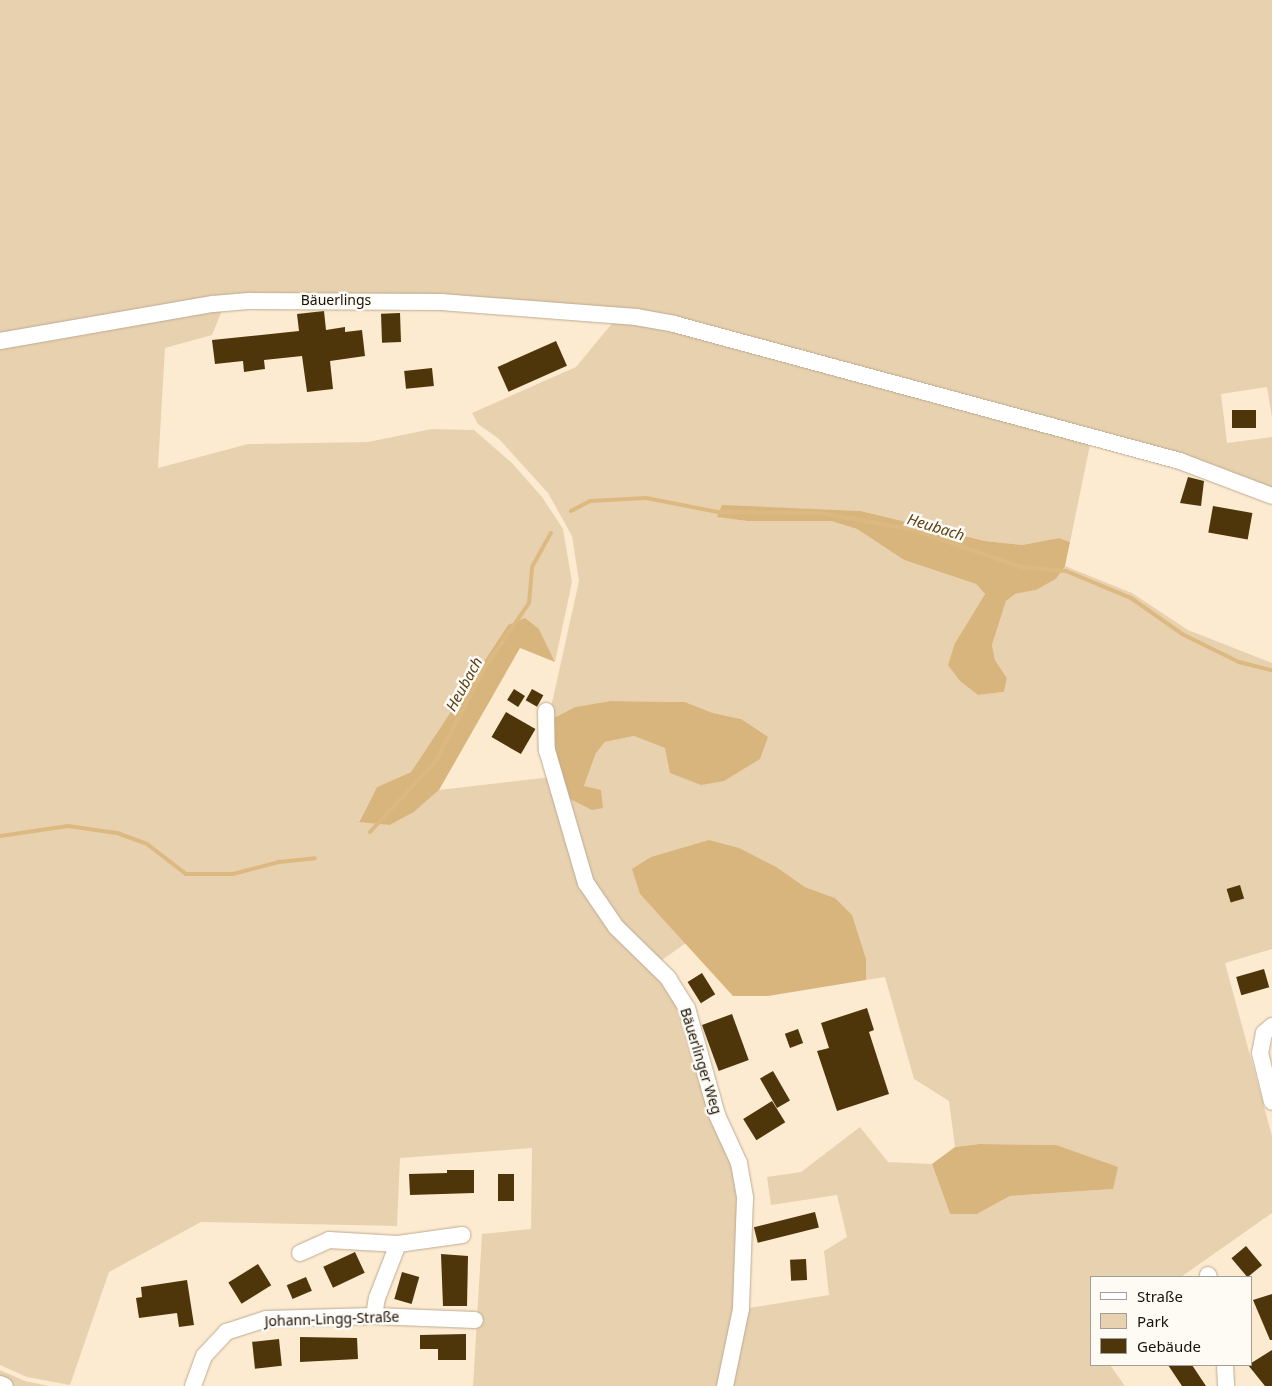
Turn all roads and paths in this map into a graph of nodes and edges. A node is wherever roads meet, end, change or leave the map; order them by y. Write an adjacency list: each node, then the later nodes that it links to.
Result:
1 (0, 341): 2 (street, Bäuerlings)
2 (1272, 496)
3 (546, 711): 15 (street, Bäuerlinger Weg)
4 (1272, 1026): 5 (street)
5 (1272, 1102)
6 (462, 1235): 7 (street)
7 (398, 1244): 8 (street); 9 (street)
8 (300, 1252)
9 (374, 1316): 10 (street, Johann-Lingg-Straße); 14 (street, Johann-Lingg-Straße)
10 (475, 1320)
11 (1226, 1366): 16 (street)
12 (0, 1384): 13 (street)
13 (5, 1386)
14 (193, 1386)
15 (724, 1386)
16 (1226, 1386)

